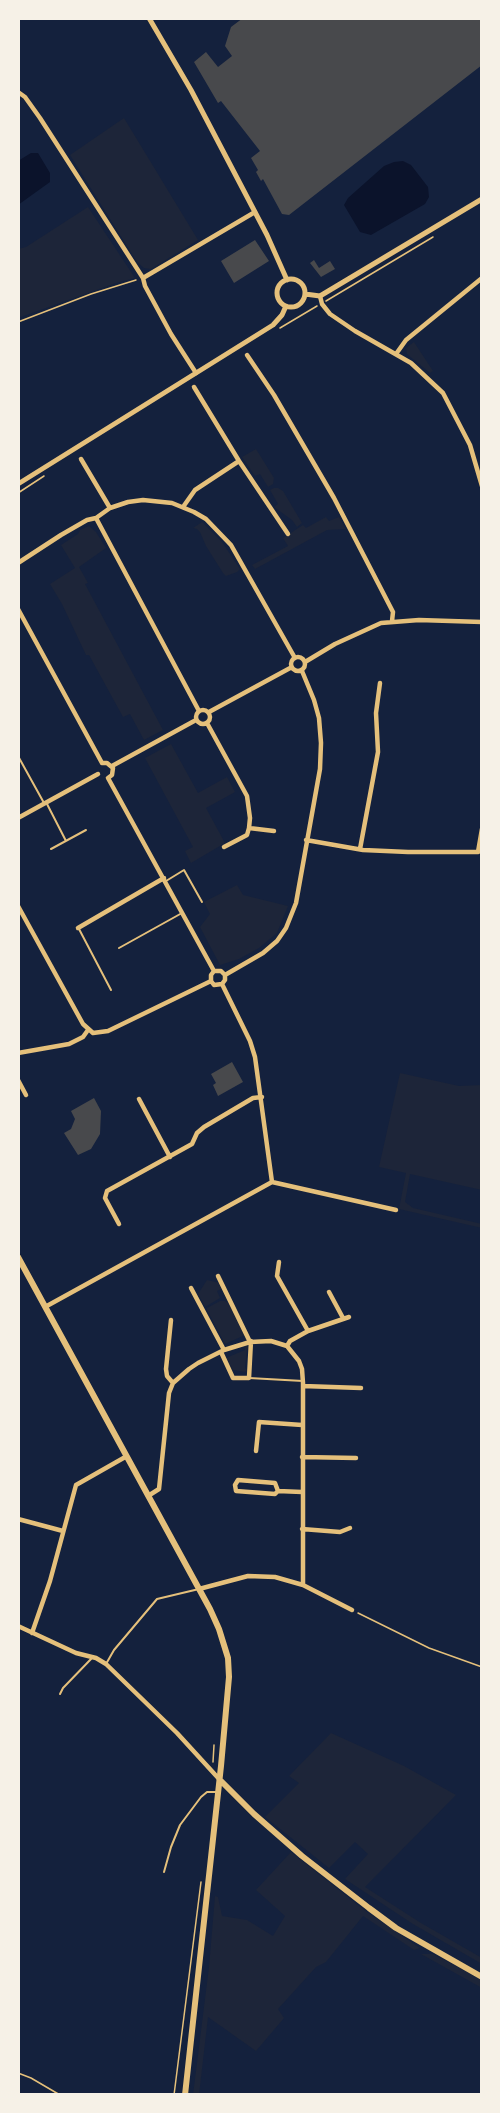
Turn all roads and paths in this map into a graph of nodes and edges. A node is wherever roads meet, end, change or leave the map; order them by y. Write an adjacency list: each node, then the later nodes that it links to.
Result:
1 (149, 18): 4 (street)
2 (18, 92): 6 (street)
3 (482, 199): 10 (street)
4 (255, 212): 6 (street); 8 (street)
5 (435, 236): 11 (path)
6 (143, 278): 13 (path); 17 (street)
7 (482, 278): 15 (street)
8 (287, 280): 9 (street); 12 (street)
9 (305, 294): 10 (street); 12 (street)
10 (320, 296): 11 (street)
11 (321, 304): 14 (path); 15 (street)
12 (286, 306): 17 (street)
13 (18, 322)
14 (277, 330)
15 (396, 354): 23 (street)
16 (247, 355): 32 (street)
17 (196, 373): 22 (street)
18 (194, 387): 20 (street)
19 (81, 459): 26 (street)
20 (239, 461): 25 (street); 28 (street)
21 (48, 474): 24 (path)
22 (18, 484)
23 (482, 486)
24 (18, 492)
25 (183, 507): 26 (street); 34 (street)
26 (110, 508): 27 (street)
27 (96, 518): 29 (street); 39 (street)
28 (288, 534)
29 (18, 563)
30 (18, 609): 31 (street)
31 (20, 616): 44 (street)
32 (392, 621): 33 (street); 35 (street)
33 (482, 622)
34 (295, 658): 35 (street); 36 (street)
35 (305, 662): 37 (street)
36 (292, 667): 37 (street); 40 (street)
37 (302, 670): 54 (street)
38 (380, 683): 58 (street)
39 (199, 711): 40 (street); 41 (street)
40 (209, 712): 42 (street)
41 (196, 720): 42 (street); 45 (street)
42 (207, 723): 50 (street)
43 (18, 756): 48 (lane)
44 (102, 763): 45 (street); 46 (street)
45 (112, 766): 47 (street)
46 (98, 774): 47 (street); 48 (street)
47 (108, 778): 60 (street)
48 (45, 803): 49 (street); 55 (lane)
49 (18, 818)
50 (249, 828): 53 (street); 56 (street)
51 (482, 829): 59 (street)
52 (86, 830): 55 (lane)
53 (274, 831)
54 (306, 840): 58 (street); 67 (street)
55 (66, 841): 57 (lane)
56 (224, 847)
57 (51, 849)
58 (360, 849): 59 (street)
59 (480, 853)
60 (165, 879): 61 (lane); 63 (street); 64 (street)
61 (202, 902)
62 (18, 906): 71 (street)
63 (183, 912): 65 (lane); 66 (street)
64 (78, 928): 70 (lane)
65 (119, 948)
66 (214, 971): 67 (street); 68 (street)
67 (225, 975): 69 (street)
68 (211, 981): 69 (street); 71 (street)
69 (222, 984): 75 (street)
70 (111, 990)
71 (88, 1030): 72 (street)
72 (18, 1053)
73 (18, 1080): 74 (street)
74 (26, 1095)
75 (262, 1097): 77 (street); 78 (street)
76 (140, 1099): 77 (street)
77 (170, 1157): 80 (street)
78 (272, 1182): 79 (street); 86 (street)
79 (396, 1210)
80 (118, 1224)
81 (18, 1257): 86 (main road)
82 (279, 1262): 88 (street)
83 (218, 1275): 89 (street)
84 (191, 1288): 91 (street)
85 (329, 1292): 88 (street)
86 (45, 1307): 98 (main road)
87 (171, 1320): 93 (street)
88 (308, 1331): 90 (street)
89 (251, 1342): 90 (street); 91 (street); 92 (street)
90 (286, 1346): 94 (street)
91 (223, 1351): 92 (street); 93 (street)
92 (249, 1378): 94 (lane)
93 (173, 1383): 103 (street)
94 (303, 1384): 95 (street); 96 (street)
95 (361, 1388)
96 (302, 1425): 97 (street); 99 (street)
97 (256, 1451)
98 (126, 1456): 103 (main road); 107 (street)
99 (302, 1457): 100 (street); 102 (street)
100 (356, 1458)
101 (278, 1491): 101 (street); 102 (street)
102 (302, 1492): 106 (street)
103 (148, 1496): 109 (main road)
104 (18, 1519): 107 (street)
105 (350, 1528): 106 (street)
106 (302, 1529): 108 (street)
107 (63, 1531): 112 (street)
108 (303, 1585): 109 (street); 110 (street)
109 (199, 1589): 114 (lane); 119 (main road)
110 (352, 1610): 115 (path)
111 (18, 1626): 112 (street)
112 (32, 1633): 113 (street)
113 (92, 1658): 114 (street); 116 (lane)
114 (106, 1664): 118 (street)
115 (482, 1667)
116 (60, 1694)
117 (214, 1745): 118 (path)
118 (213, 1771): 119 (street)
119 (220, 1780): 120 (main road); 123 (main road)
120 (218, 1792): 121 (lane); 127 (main road)
121 (164, 1872)
122 (201, 1880): 126 (path)
123 (482, 1977)
124 (18, 2073): 125 (path)
125 (60, 2095)
126 (174, 2095)
127 (185, 2095)

